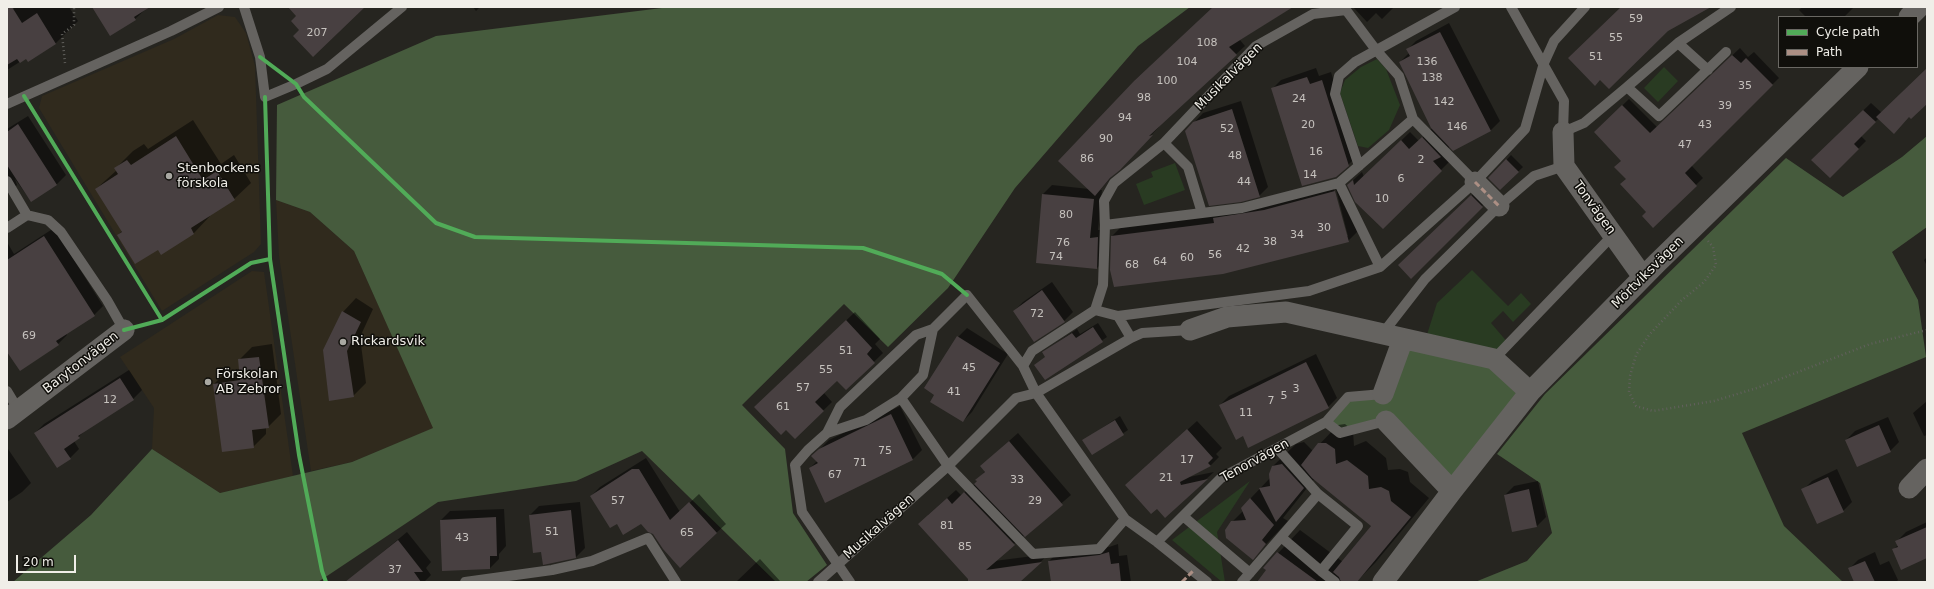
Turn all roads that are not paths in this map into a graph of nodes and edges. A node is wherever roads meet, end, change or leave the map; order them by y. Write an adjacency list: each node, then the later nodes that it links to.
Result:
1 (220, 7): 17 (lane)
2 (244, 7): 3 (lane)
3 (402, 7)
4 (1456, 7): 11 (lane)
5 (1511, 7): 13 (lane)
6 (1585, 7): 13 (lane)
7 (1731, 7): 10 (lane)
8 (1919, 7): 9 (street)
9 (1910, 16)
10 (1678, 42): 15 (lane); 16 (lane)
11 (1376, 50): 18 (lane, Musikalvägen); 20 (lane, Musikalvägen); 21 (lane)
12 (1726, 52): 15 (lane)
13 (1544, 63): 19 (lane); 24 (lane)
14 (1857, 68): 33 (street, Mörtviksvägen)
15 (1708, 70): 16 (lane)
16 (1627, 87): 19 (lane)
17 (7, 104)
18 (1413, 119): 21 (lane); 24 (lane, Musikalvägen)
19 (1563, 132): 22 (street)
20 (1164, 142): 27 (lane); 29 (lane, Musikalvägen)
21 (1359, 166): 25 (lane)
22 (1564, 166): 26 (lane); 31 (street, Tonvägen)
23 (7, 180): 28 (lane)
24 (1475, 182): 26 (street); 32 (lane)
25 (1339, 183): 27 (lane); 32 (lane)
26 (1499, 206): 39 (lane)
27 (1202, 213): 29 (lane)
28 (27, 215): 30 (lane); 37 (lane, Barytonvägen)
29 (1105, 225): 34 (lane, Musikalvägen)
30 (7, 228)
31 (1614, 234): 33 (street, Tonvägen); 42 (lane)
32 (1380, 267): 35 (lane)
33 (1643, 277): 45 (street, Mörtviksvägen)
34 (1095, 310): 35 (lane); 43 (lane)
35 (1118, 316): 40 (lane)
36 (933, 329): 43 (lane, Musikalvägen); 48 (lane, Musikalvägen); 52 (lane, Musikalvägen)
37 (124, 330): 49 (street, Barytonvägen)
38 (1190, 330): 39 (street, Musikalvägen); 40 (lane, Musikalvägen)
39 (1383, 333): 41 (street, Musikalvägen)
40 (1131, 338): 46 (lane, Musikalvägen)
41 (1403, 339): 42 (street, Musikalvägen); 47 (street)
42 (1494, 359): 45 (street)
43 (1023, 366): 46 (lane, Musikalvägen)
44 (7, 391): 49 (lane)
45 (1530, 392): 57 (street, Mörtviksvägen)
46 (1036, 393): 54 (lane, Musikalvägen); 60 (lane, Musikalvägen)
47 (1383, 394): 50 (lane, Tenorvägen)
48 (900, 398): 52 (lane, Musikalvägen); 54 (lane)
49 (13, 415)
50 (1326, 422): 51 (lane); 53 (lane, Tenorvägen)
51 (1386, 422): 57 (street)
52 (827, 433): 63 (lane, Musikalvägen)
53 (1277, 448): 58 (lane); 59 (lane, Tenorvägen)
54 (948, 466): 60 (lane); 63 (lane, Musikalvägen)
55 (1927, 469): 56 (street)
56 (1909, 488)
57 (1452, 491): 73 (street, Mörtviksvägen)
58 (1318, 494): 61 (lane); 64 (lane)
59 (1183, 516): 62 (lane, Tenorvägen); 65 (lane)
60 (1125, 519): 62 (lane, Musikalvägen)
61 (1281, 537): 64 (lane); 65 (lane)
62 (1157, 542): 70 (lane, Musikalvägen)
63 (838, 564): 68 (lane); 69 (lane)
64 (1321, 571): 72 (lane)
65 (1250, 573): 71 (lane)
66 (465, 582): 67 (lane)
67 (676, 582)
68 (818, 582)
69 (850, 582)
70 (1207, 582)
71 (1242, 582)
72 (1335, 582)
73 (1383, 582)

